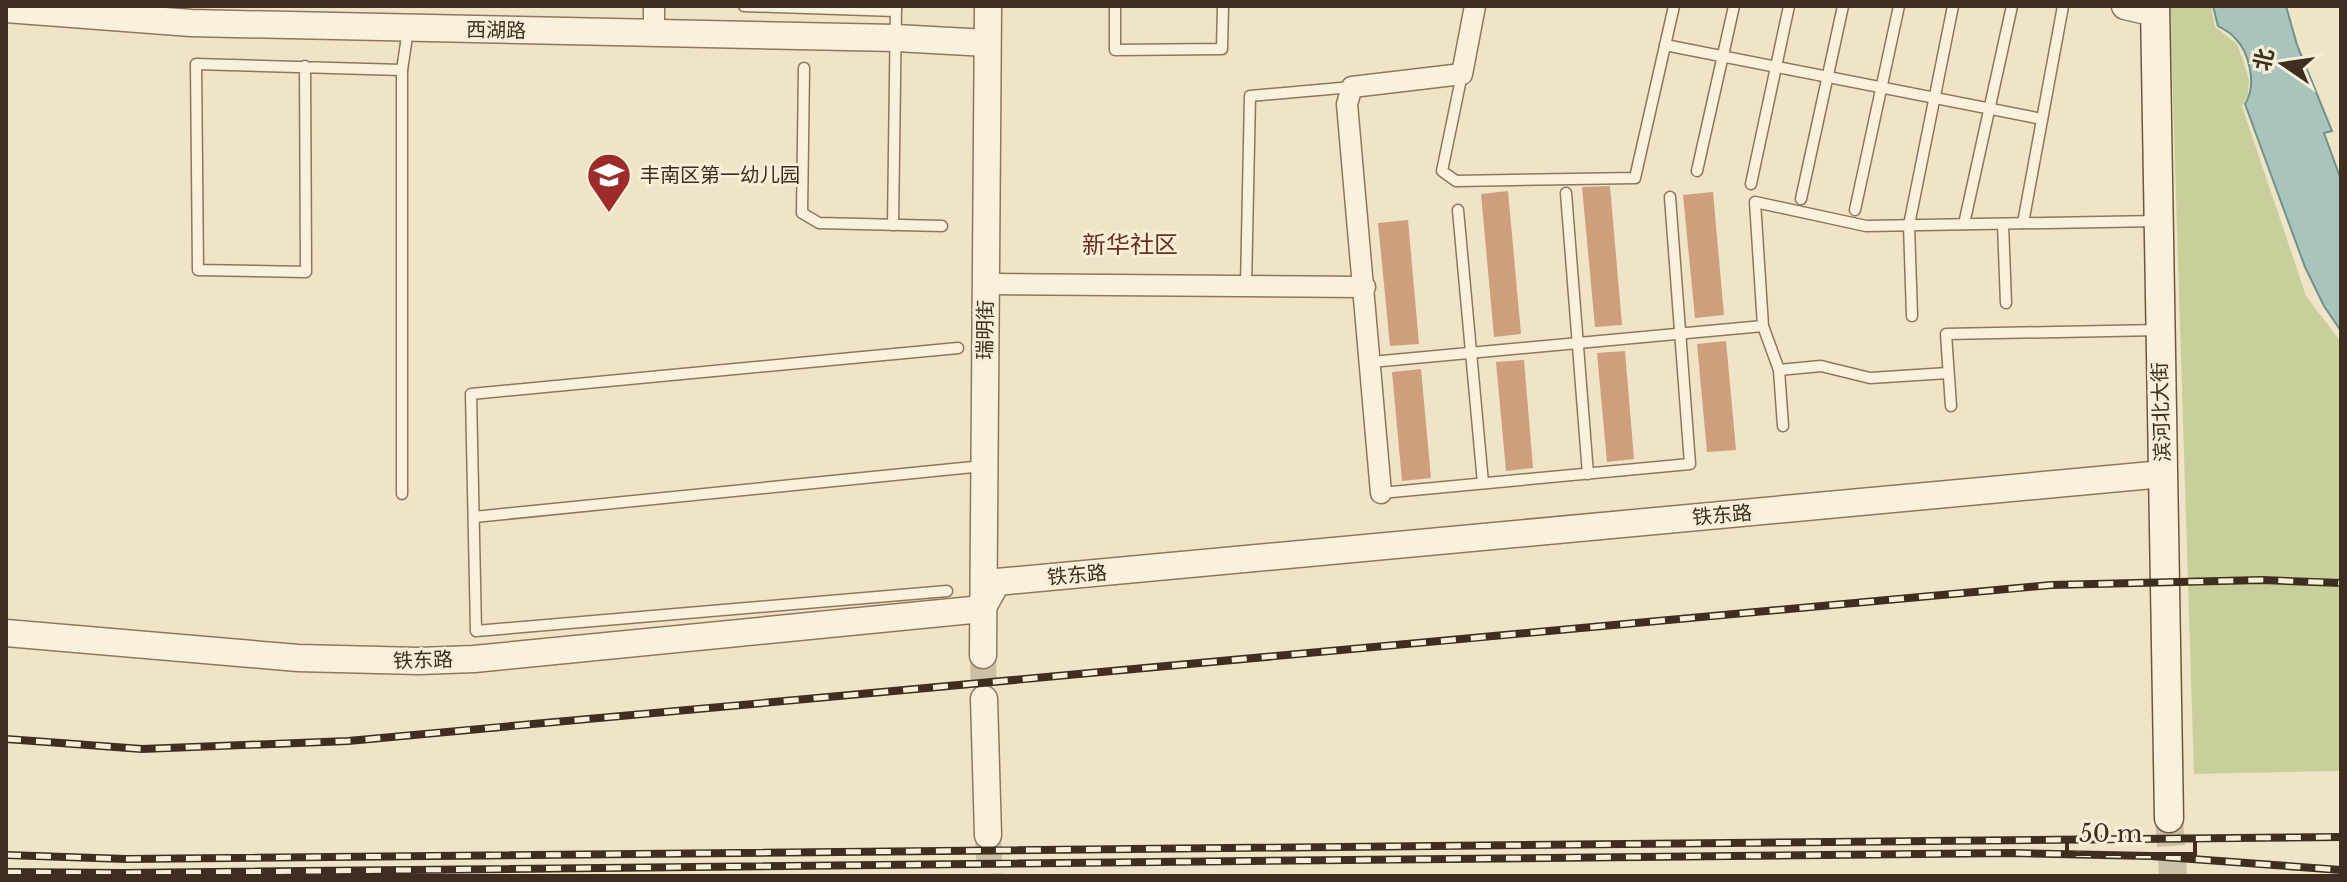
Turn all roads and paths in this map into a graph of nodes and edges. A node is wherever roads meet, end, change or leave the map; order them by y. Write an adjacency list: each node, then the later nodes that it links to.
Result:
1 (654, 6): 20 (street)
2 (744, 6): 16 (lane)
3 (988, 6): 22 (street, 瑞明街)
4 (1115, 6): 5 (lane)
5 (1223, 6)
6 (1475, 6): 29 (street)
7 (1674, 6): 23 (lane)
8 (1734, 6): 24 (lane)
9 (1789, 6): 26 (lane)
10 (1843, 6): 30 (lane)
11 (1899, 6): 32 (lane)
12 (1953, 6): 33 (lane)
13 (2012, 6): 34 (lane)
14 (2063, 6): 35 (lane)
15 (2125, 6): 18 (street)
16 (896, 8): 21 (lane)
17 (6, 9): 19 (street, 西湖路)
18 (2155, 9): 43 (main road, 滨河北大街)
19 (408, 28): 20 (street, 西湖路); 28 (lane)
20 (654, 33): 21 (street, 西湖路)
21 (896, 38): 22 (street, 西湖路); 47 (lane)
22 (987, 43): 50 (street, 瑞明街)
23 (1665, 45): 24 (lane); 29 (lane)
24 (1722, 57): 26 (lane); 36 (lane)
25 (305, 66): 25 (lane); 28 (lane)
26 (1776, 67): 30 (lane); 37 (lane)
27 (804, 68): 47 (lane)
28 (402, 70): 71 (lane)
29 (1462, 74): 31 (street)
30 (1827, 77): 32 (lane); 40 (lane)
31 (1352, 87): 51 (lane); 52 (street)
32 (1882, 88): 33 (lane); 42 (lane)
33 (1935, 98): 34 (lane); 48 (lane)
34 (1989, 109): 35 (lane); 45 (lane)
35 (2042, 119): 44 (lane)
36 (1697, 171)
37 (1751, 184)
38 (1566, 193): 58 (lane)
39 (1670, 197): 57 (lane)
40 (1801, 199)
41 (1458, 210): 60 (lane)
42 (1855, 210)
43 (2159, 221): 44 (lane); 56 (main road, 滨河北大街)
44 (2023, 223): 46 (lane)
45 (1964, 224): 46 (lane); 48 (lane)
46 (2003, 224): 53 (lane)
47 (893, 225): 49 (lane)
48 (1909, 225): 54 (lane); 55 (lane)
49 (942, 226)
50 (985, 284): 51 (street); 66 (street, 瑞明街)
51 (1246, 286): 52 (street)
52 (1365, 287): 61 (street)
53 (2006, 303)
54 (1912, 316)
55 (1763, 326): 57 (lane); 62 (lane)
56 (2159, 330): 63 (lane); 68 (main road, 滨河北大街)
57 (1680, 334): 58 (lane); 67 (lane)
58 (1578, 343): 60 (lane); 67 (lane)
59 (958, 348): 72 (lane)
60 (1471, 353): 61 (lane); 69 (lane)
61 (1371, 362): 70 (street)
62 (1779, 370): 63 (lane); 65 (lane)
63 (1948, 373): 64 (lane)
64 (1951, 406)
65 (1783, 426)
66 (983, 466): 72 (lane); 74 (street, 瑞明街)
67 (1588, 474): 69 (lane)
68 (2163, 474): 74 (street, 铁东路); 78 (main road, 滨河北大街)
69 (1483, 483): 70 (lane)
70 (1381, 493)
71 (402, 494)
72 (474, 517): 73 (lane)
73 (947, 591)
74 (982, 609): 75 (street, 铁东路); 76 (street, 瑞明街)
75 (6, 633)
76 (983, 655)
77 (984, 699): 79 (street)
78 (2169, 818)
79 (988, 835)

